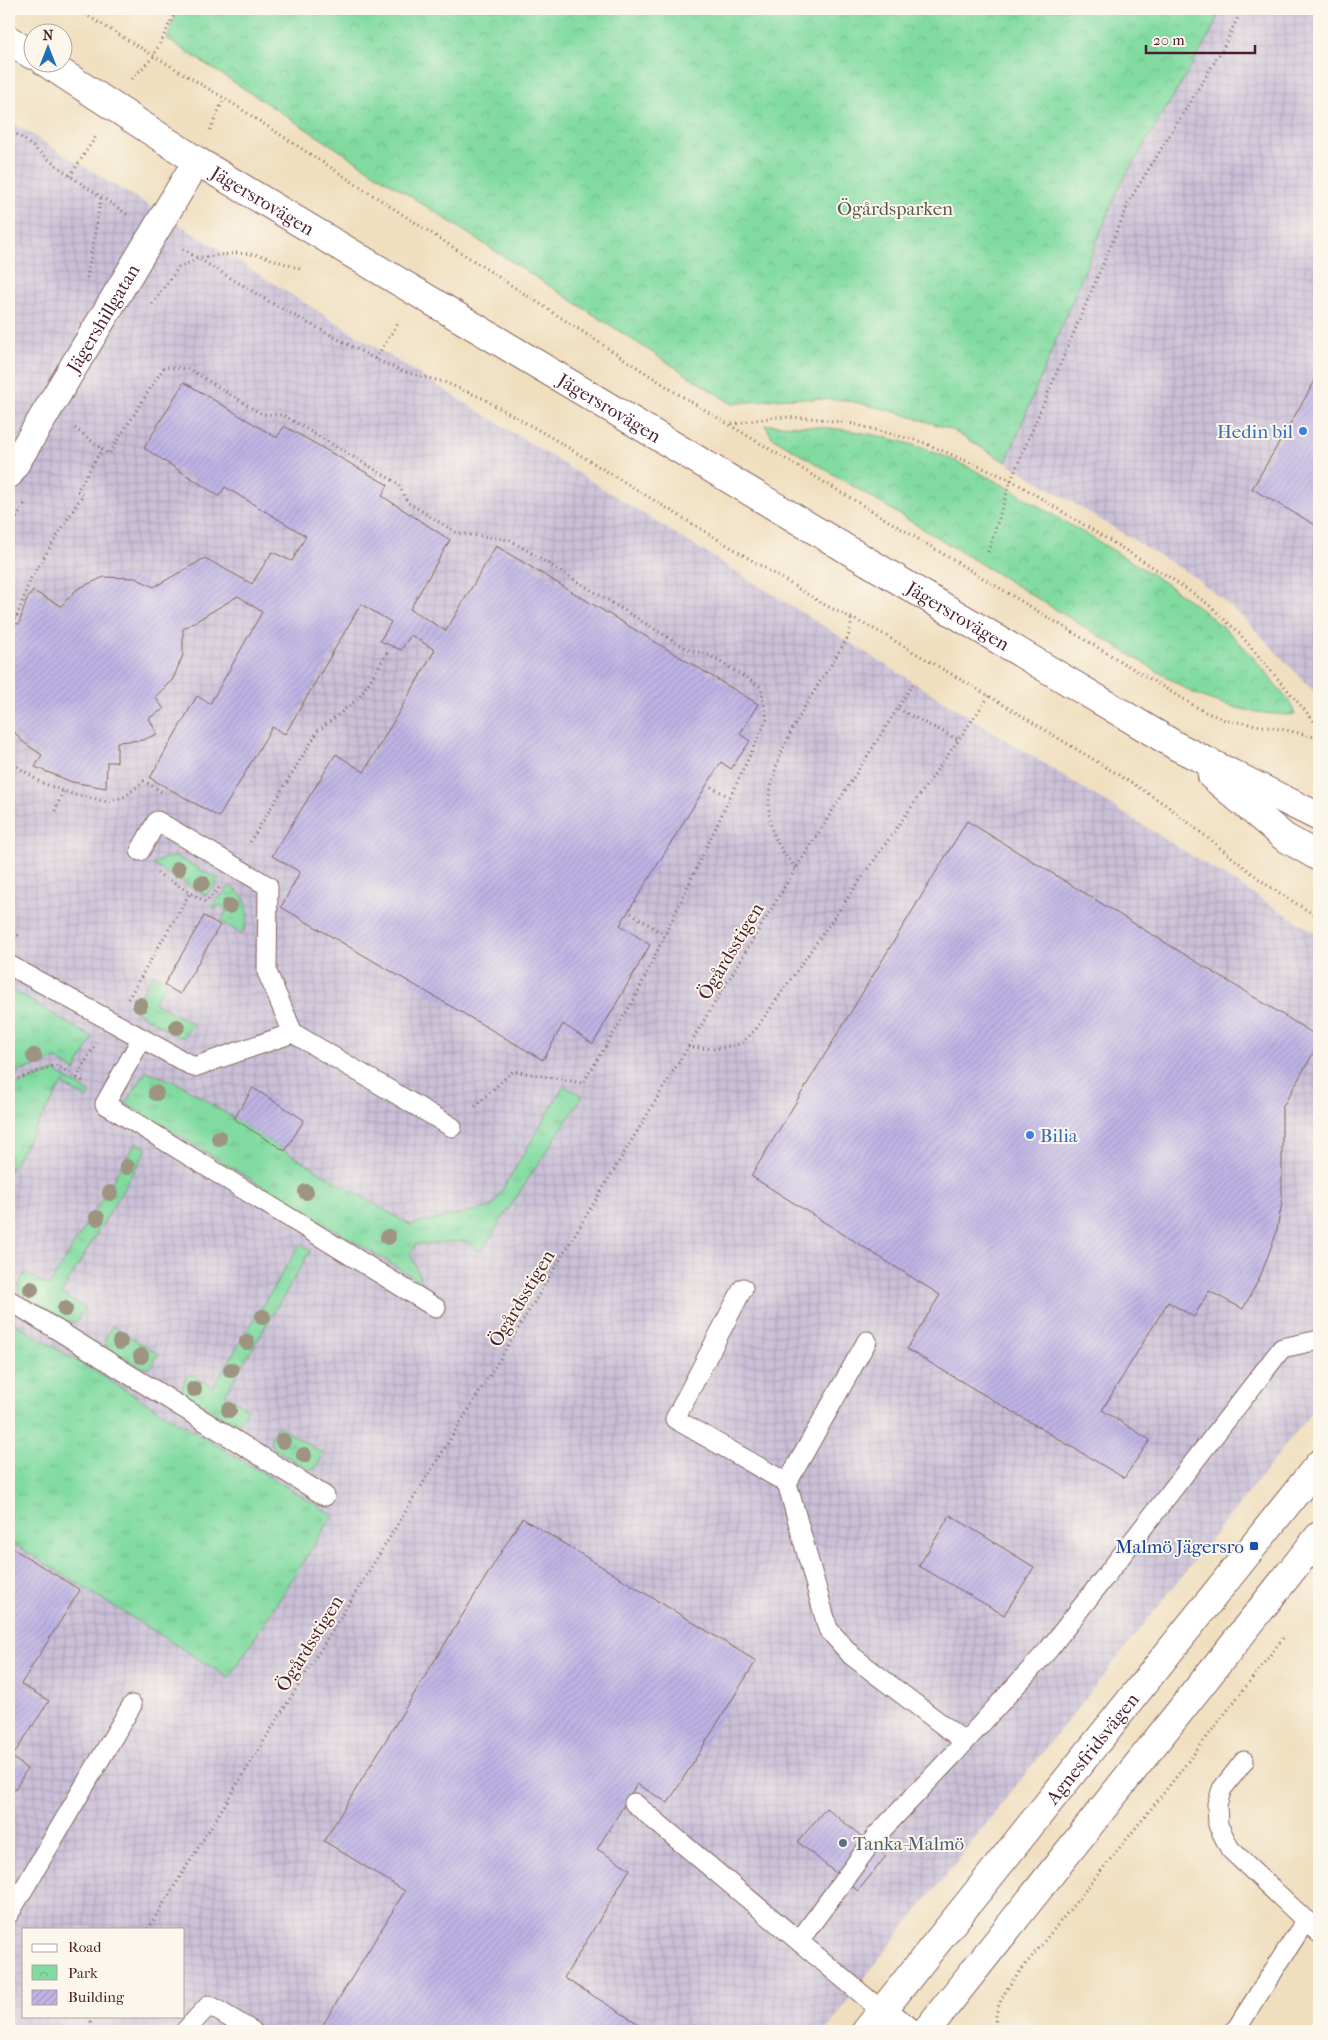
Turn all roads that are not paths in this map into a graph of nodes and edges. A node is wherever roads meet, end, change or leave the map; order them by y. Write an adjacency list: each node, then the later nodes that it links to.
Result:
1 (9, 40): 2 (street)
2 (22, 48)
3 (60, 72): 4 (street, Jägersrovägen)
4 (197, 161): 5 (street, Jägershillgatan); 6 (street, Jägersrovägen)
5 (9, 474)
6 (1178, 747): 7 (street, Jägersrovägen); 9 (street, Jägersrovägen)
7 (1319, 817)
8 (140, 851): 11 (lane)
9 (1319, 857)
10 (9, 965): 12 (lane)
11 (293, 1034): 12 (lane); 13 (lane)
12 (141, 1040): 16 (lane)
13 (452, 1127)
14 (743, 1288): 20 (lane)
15 (9, 1300): 21 (lane)
16 (436, 1308)
17 (1319, 1340): 24 (lane)
18 (867, 1341): 20 (lane)
19 (1319, 1464): 31 (street, Agnesfridsvägen)
20 (787, 1483): 24 (lane)
21 (325, 1496)
22 (1319, 1536): 35 (street)
23 (132, 1705): 27 (lane)
24 (965, 1742): 30 (lane)
25 (1244, 1760): 28 (lane)
26 (634, 1804): 30 (lane)
27 (9, 1914)
28 (1306, 1920): 29 (lane); 36 (lane)
29 (1319, 1933)
30 (799, 1941): 31 (lane)
31 (874, 2021): 34 (street)
32 (185, 2031): 33 (lane)
33 (252, 2031)
34 (908, 2031)
35 (926, 2031)
36 (1235, 2031)

